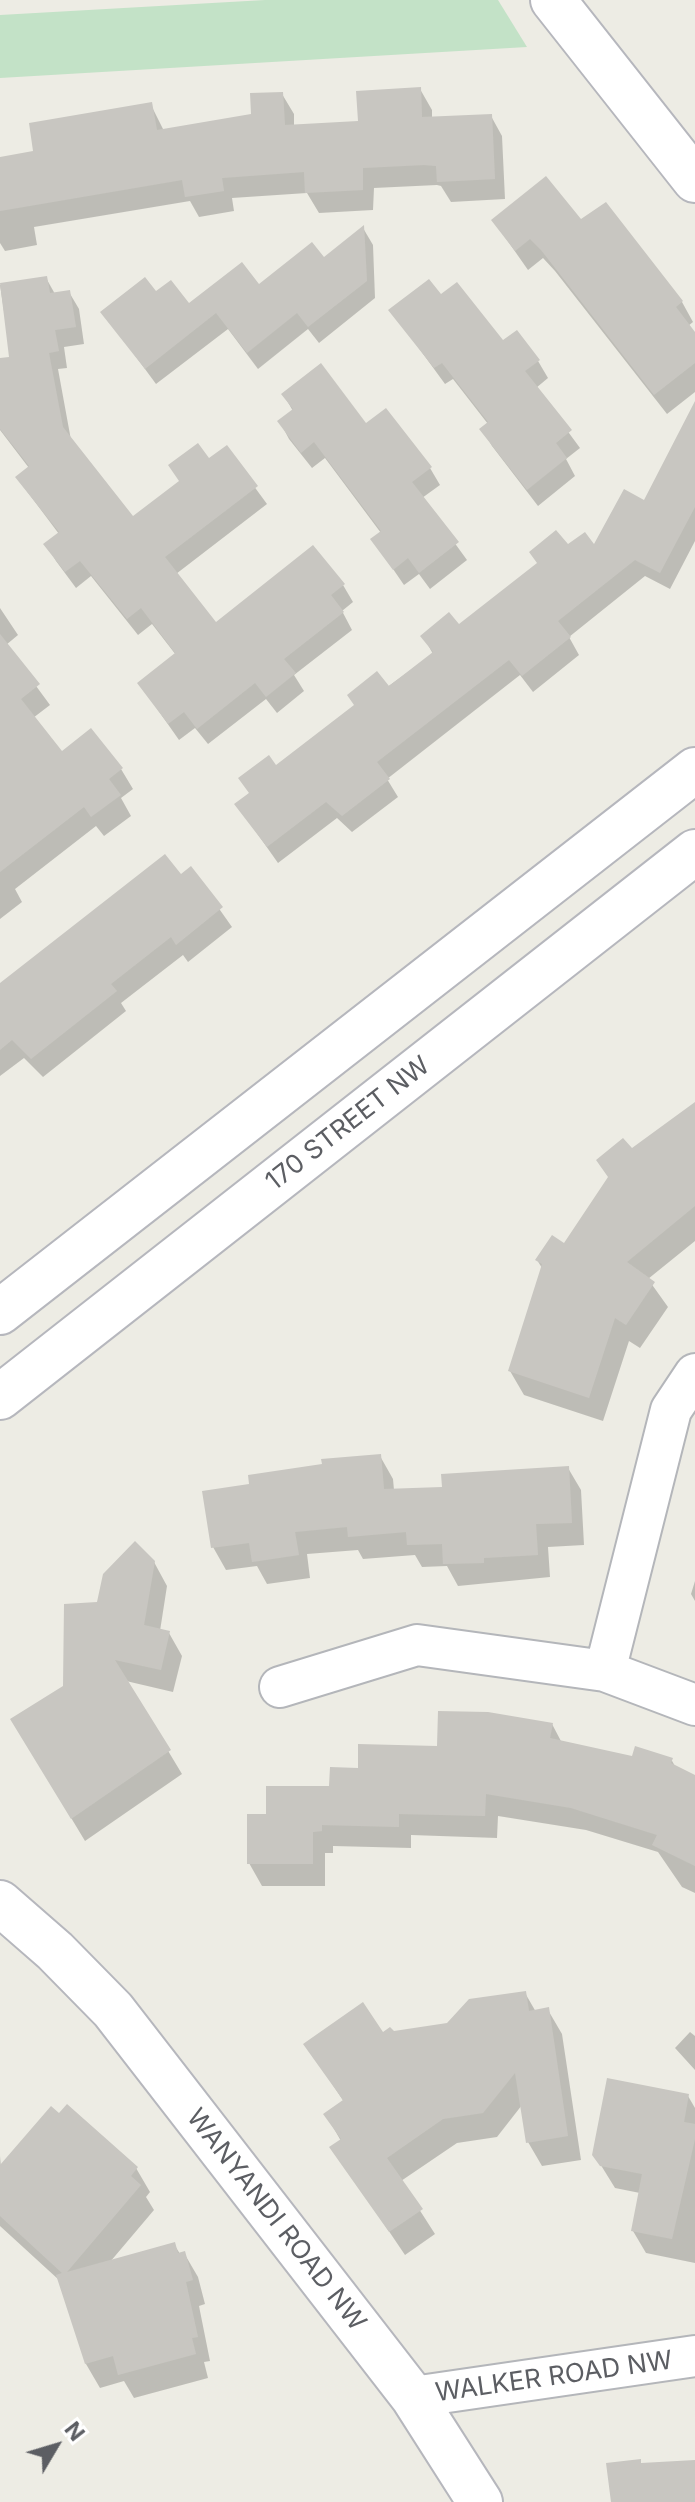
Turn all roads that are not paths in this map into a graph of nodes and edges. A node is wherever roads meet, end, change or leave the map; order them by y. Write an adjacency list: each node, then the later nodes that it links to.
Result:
1 (553, 0): 2 (main road)
2 (695, 180)
3 (695, 770): 5 (main road)
4 (695, 852): 7 (main road, 170 STREET NW)
5 (0, 1312)
6 (695, 1374): 8 (street)
7 (0, 1397)
8 (605, 1671): 9 (street); 10 (street)
9 (280, 1687)
10 (695, 1705)
11 (0, 1881): 13 (main road, WANYANDI ROAD NW)
12 (0, 1903): 13 (main road, WANYANDI ROAD NW)
13 (55, 1951): 15 (main road, WANYANDI ROAD NW)
14 (695, 2356): 15 (street, WALKER ROAD NW)
15 (413, 2397): 16 (main road, WANYANDI ROAD NW)
16 (480, 2502)

